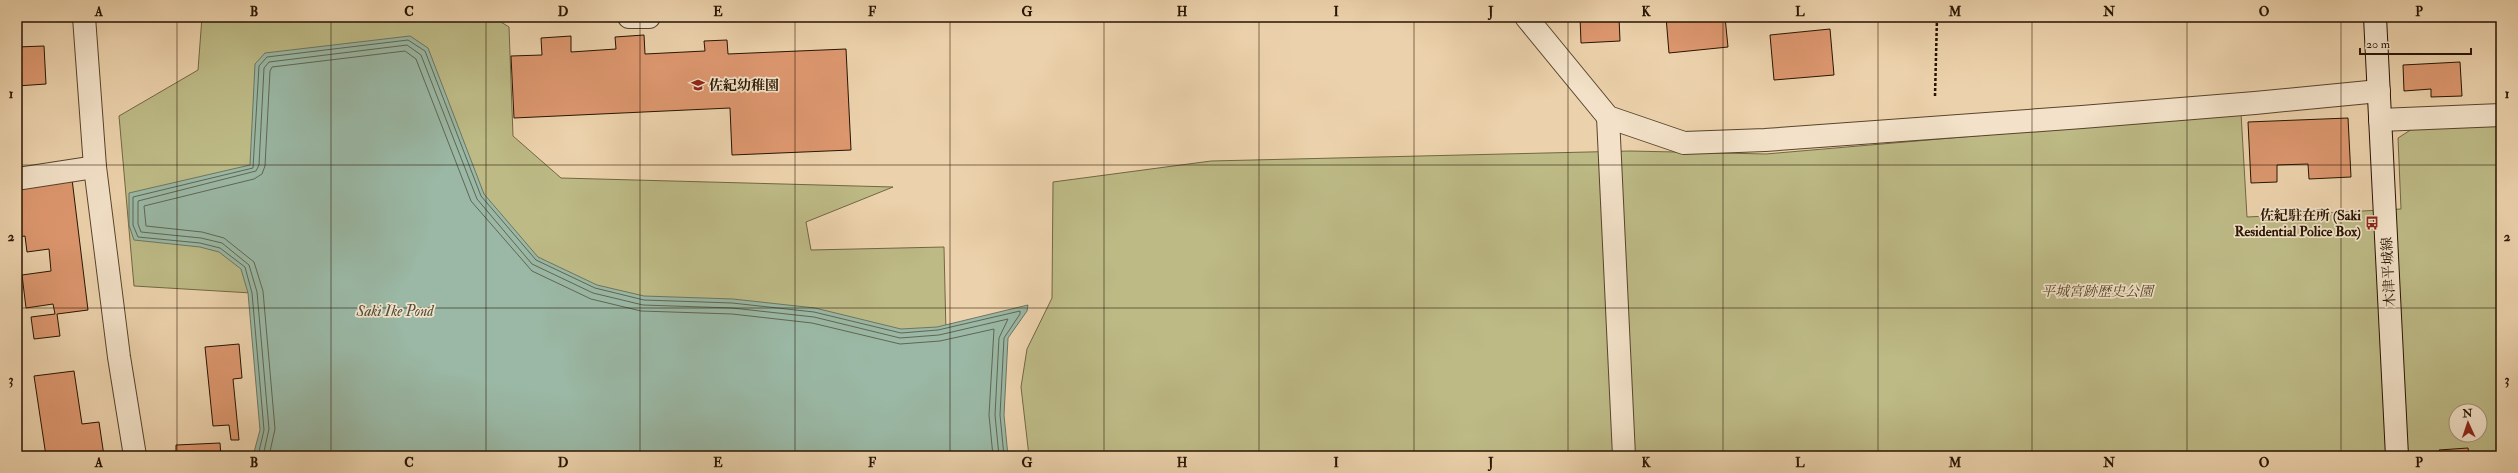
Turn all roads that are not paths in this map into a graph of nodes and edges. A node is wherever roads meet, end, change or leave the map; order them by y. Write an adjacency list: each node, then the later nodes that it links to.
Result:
1 (84, 17): 10 (street)
2 (629, 17): 3 (street)
3 (649, 17)
4 (1526, 17): 8 (street)
5 (2375, 17): 6 (street, 木津平城線)
6 (2379, 91): 8 (street); 9 (street, 木津平城線)
7 (2501, 115): 9 (street)
8 (1608, 117): 13 (street)
9 (2380, 120): 14 (street, 木津平城線)
10 (95, 167): 11 (street); 12 (street)
11 (17, 179)
12 (135, 456)
13 (1624, 456)
14 (2398, 456)

